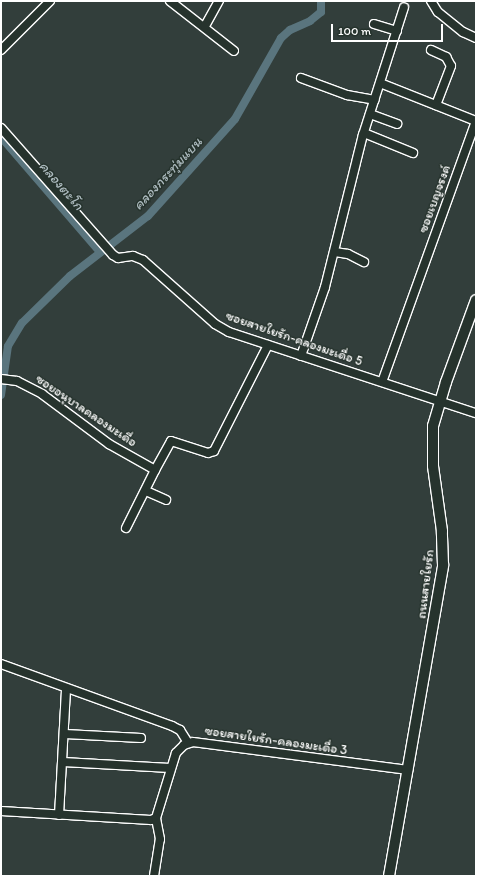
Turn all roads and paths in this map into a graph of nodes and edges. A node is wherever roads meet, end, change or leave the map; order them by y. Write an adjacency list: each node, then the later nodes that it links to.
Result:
1 (170, 1): 7 (street)
2 (219, 1): 7 (street)
3 (431, 1): 9 (street)
4 (45, 2): 10 (street)
5 (404, 7): 8 (street)
6 (374, 24): 8 (street)
7 (205, 26): 12 (street)
8 (396, 31): 14 (street)
9 (476, 38)
10 (1, 49)
11 (431, 50): 16 (street)
12 (234, 51)
13 (301, 78): 15 (street)
14 (380, 83): 15 (street); 16 (street, ซอยเบญจรงค์)
15 (375, 100): 17 (street)
16 (436, 105): 28 (street, ซอยเบญจรงค์)
17 (370, 114): 18 (street); 20 (street)
18 (397, 124)
19 (1, 128): 25 (street, ซอยสายใยรัก-คลองมะเดื่อ 5)
20 (364, 133): 21 (street); 22 (street)
21 (413, 153)
22 (335, 252): 23 (street); 26 (street)
23 (364, 262)
24 (476, 300): 29 (street, ถนนสายใยรัก)
25 (268, 345): 26 (street, ซอยสายใยรัก-คลองมะเดื่อ 5); 31 (street)
26 (301, 356): 28 (street, ซอยสายใยรัก-คลองมะเดื่อ 5)
27 (1, 379): 31 (street, ซอยอนุบาลคลองมะเดื่อ)
28 (382, 382): 29 (street, ซอยสายใยรัก-คลองมะเดื่อ 5)
29 (440, 401): 30 (street, ซอยสายใยรัก-คลองมะเดื่อ 5); 42 (street, ถนนสายใยรัก)
30 (476, 413)
31 (155, 470): 32 (street)
32 (146, 491): 33 (street); 34 (street)
33 (166, 500)
34 (126, 528)
35 (1, 664): 36 (street)
36 (66, 688): 37 (street); 39 (street)
37 (65, 734): 38 (street); 40 (street)
38 (141, 738)
39 (188, 743): 41 (street, ซอยสายใยรัก-คลองมะเดื่อ 3); 42 (street, ซอยสายใยรัก-คลองมะเดื่อ 3)
40 (63, 762): 41 (street); 44 (street)
41 (170, 768): 45 (street, ซอยสายใยรัก-คลองมะเดื่อ 3)
42 (408, 770): 47 (street, ถนนสายใยรัก)
43 (1, 811): 44 (street)
44 (59, 815): 45 (street)
45 (156, 818): 46 (street)
46 (154, 876)
47 (389, 876)

